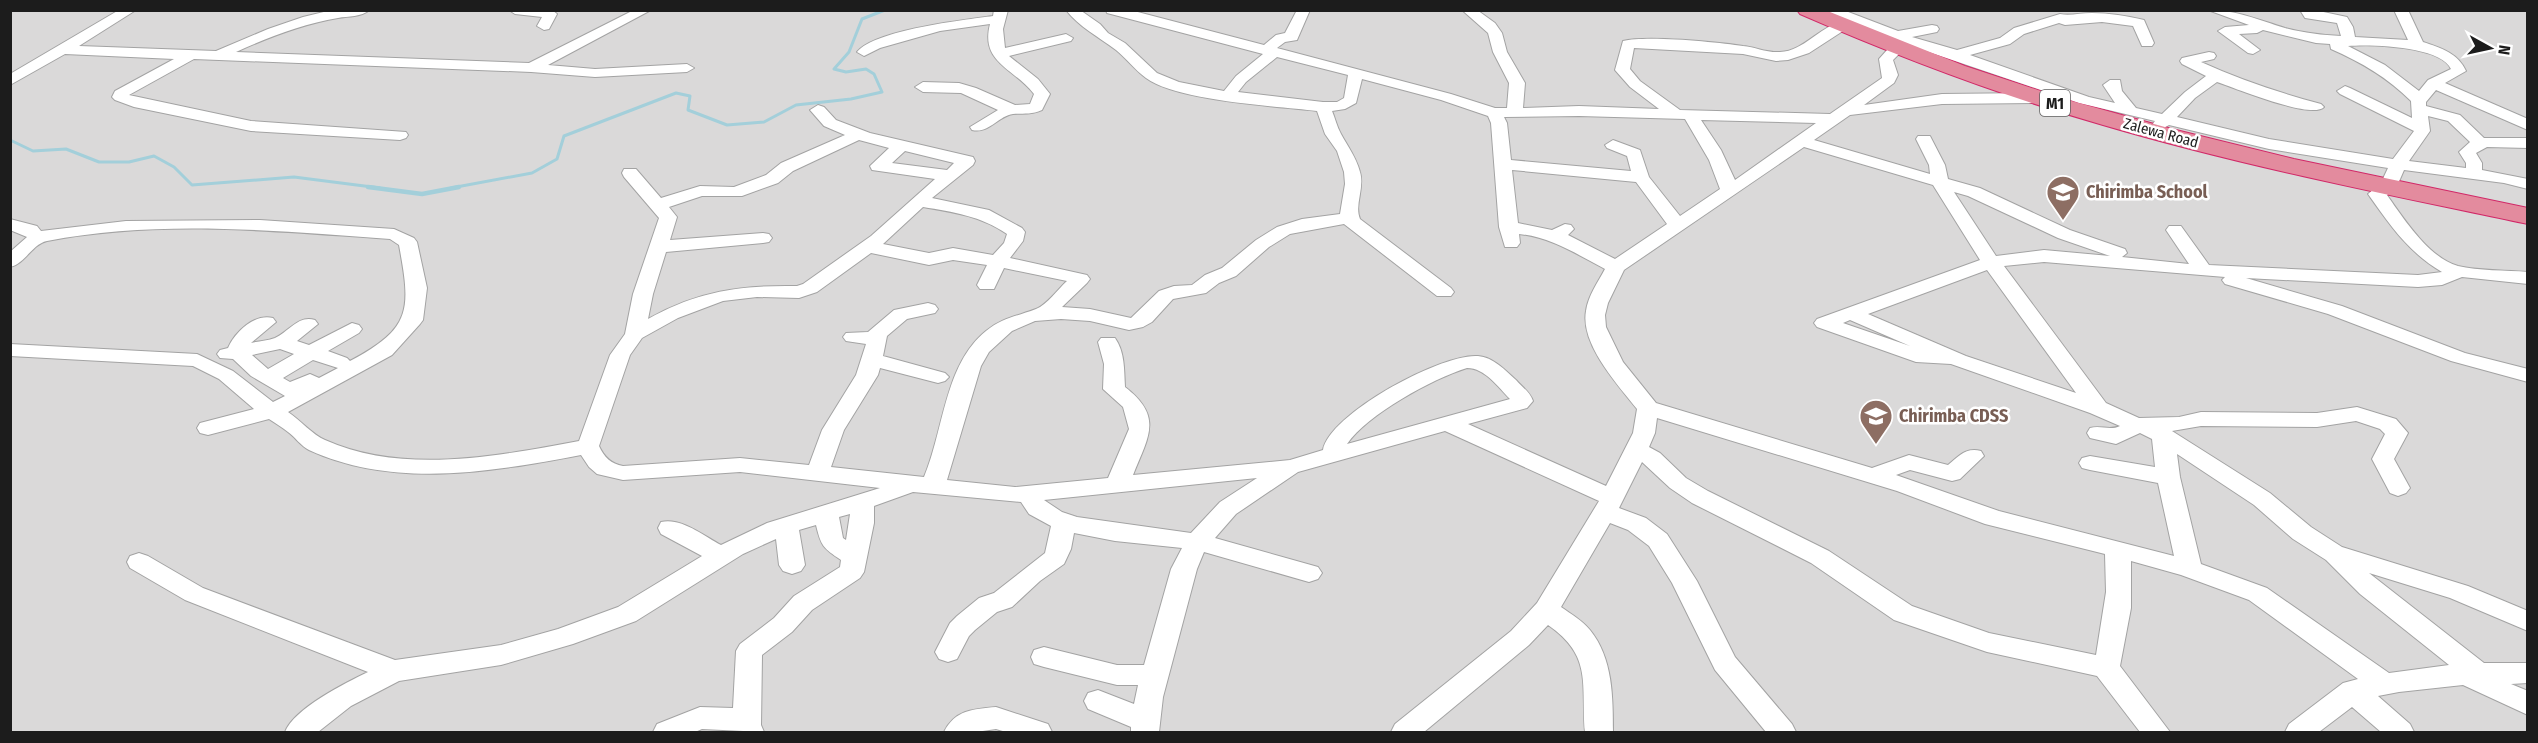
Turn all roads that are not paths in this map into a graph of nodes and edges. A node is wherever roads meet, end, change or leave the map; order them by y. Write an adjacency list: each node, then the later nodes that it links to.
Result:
1 (130, 10): 28 (street)
2 (363, 10): 35 (street)
3 (515, 10): 17 (street)
4 (645, 10): 37 (street)
5 (1072, 10): 46 (street)
6 (1112, 10): 16 (street)
7 (1176, 10): 16 (street)
8 (1304, 10): 30 (street)
9 (1468, 10): 54 (street)
10 (2214, 10): 19 (street)
11 (2306, 10): 24 (street)
12 (2401, 10): 27 (street)
13 (1822, 14): 26 (highway, Zalewa Road / M1); 56 (street)
14 (999, 15): 31 (street); 32 (street)
15 (2060, 18): 20 (street); 21 (street); 25 (street); 33 (street)
16 (1163, 22): 30 (street)
17 (544, 26)
18 (1932, 28): 26 (street)
19 (2270, 28): 23 (street); 29 (street)
20 (2085, 33)
21 (2117, 33)
22 (1066, 38): 32 (street)
23 (2316, 39): 24 (street); 48 (street)
24 (2349, 42): 27 (street)
25 (2147, 43)
26 (1902, 44): 33 (street); 47 (highway, Zalewa Road / M1); 57 (street)
27 (2417, 45): 43 (street)
28 (65, 50): 34 (street); 41 (street)
29 (2253, 50)
30 (1270, 51): 39 (street); 46 (street)
31 (864, 52)
32 (998, 54): 51 (street)
33 (1955, 54): 53 (street)
34 (191, 55): 35 (street); 62 (street)
35 (219, 56): 37 (street)
36 (2209, 56): 40 (street)
37 (531, 68): 38 (street)
38 (687, 68)
39 (1356, 72): 49 (street); 55 (street)
40 (2221, 77): 50 (street); 58 (street)
41 (10, 81)
42 (2115, 83): 53 (street)
43 (2433, 83): 48 (street); 59 (street)
44 (924, 87): 51 (street)
45 (2345, 90): 61 (street)
46 (1228, 95): 49 (street)
47 (2039, 98): 57 (street); 58 (highway, Zalewa Road / M1)
48 (2419, 105): 61 (street); 67 (street)
49 (1323, 106): 83 (street)
50 (2316, 107)
51 (1010, 109): 60 (street)
52 (818, 110): 63 (street)
53 (2130, 110): 58 (street)
54 (1515, 111): 55 (street); 56 (street)
55 (1494, 113): 70 (street)
56 (1682, 114): 57 (street); 78 (street)
57 (1837, 115): 65 (street)
58 (2160, 125): 74 (highway, Zalewa Road / M1)
59 (2528, 125)
60 (978, 127)
61 (2422, 129): 74 (street)
62 (400, 135)
63 (860, 135): 68 (street); 81 (street)
64 (1924, 139): 77 (street)
65 (1802, 141): 77 (street); 78 (street)
66 (2528, 143): 67 (street)
67 (2481, 144): 73 (street)
68 (901, 146): 75 (street); 75 (street)
69 (1613, 146): 76 (street)
70 (1503, 164): 76 (street); 95 (street)
71 (1711, 165): 78 (street)
72 (630, 172): 81 (street)
73 (2474, 174): 74 (street); 79 (street)
74 (2393, 175): 82 (highway, Zalewa Road / M1); 97 (street)
75 (951, 176): 80 (street)
76 (1641, 177): 85 (street)
77 (1941, 183): 93 (street); 94 (street)
78 (1727, 184): 85 (street)
79 (2528, 184)
80 (920, 201): 90 (street); 92 (street)
81 (658, 205): 89 (street)
82 (2528, 216)
83 (1350, 217): 100 (street); 102 (street)
84 (10, 224): 87 (street)
85 (1678, 225): 95 (street)
86 (2175, 230): 96 (street)
87 (38, 237): 91 (street); 121 (street)
88 (763, 238): 89 (street)
89 (658, 247): 106 (street)
90 (869, 247): 92 (street); 106 (street)
91 (10, 262)
92 (998, 262): 99 (street); 102 (street)
93 (1991, 262): 94 (street); 120 (street); 120 (street)
94 (2153, 265): 96 (street)
95 (1617, 267): 119 (street)
96 (2200, 270): 97 (street); 117 (street)
97 (2454, 272): 98 (street)
98 (2528, 278)
99 (987, 285)
100 (1444, 292)
101 (906, 293): 109 (street)
102 (1046, 312): 136 (street)
103 (266, 322): 112 (street)
104 (308, 324): 108 (street)
105 (352, 329): 113 (street)
106 (635, 334): 127 (street)
107 (1108, 342): 137 (street)
108 (281, 343): 112 (street); 113 (street)
109 (866, 345): 116 (street); 133 (street)
110 (364, 347): 114 (street)
111 (10, 350): 115 (street)
112 (237, 352): 115 (street); 118 (street)
113 (311, 353): 114 (street); 118 (street)
114 (340, 362): 118 (street)
115 (202, 363): 121 (street)
116 (938, 376)
117 (2528, 376)
118 (267, 378)
119 (1648, 408): 128 (street); 134 (street)
120 (2098, 408): 123 (street)
121 (274, 411): 124 (street); 127 (street)
122 (1446, 423): 129 (street); 129 (street); 141 (street)
123 (2141, 424): 125 (street); 126 (street); 138 (street)
124 (208, 428)
125 (2098, 433)
126 (2163, 435): 135 (street); 148 (street)
127 (588, 446): 133 (street)
128 (1636, 450): 141 (street); 159 (street)
129 (1334, 453): 132 (street)
130 (1973, 456): 134 (street)
131 (2090, 463): 135 (street)
132 (1290, 467): 137 (street); 146 (street)
133 (817, 473): 136 (street)
134 (1872, 476): 147 (street)
135 (2168, 477): 153 (street)
136 (921, 485): 139 (street); 140 (street)
137 (1117, 485): 139 (street)
138 (2398, 488)
139 (1030, 494): 143 (street)
140 (862, 502): 142 (street); 150 (street)
141 (1609, 505): 155 (street); 176 (street)
142 (826, 514): 144 (street); 150 (street)
143 (1064, 520): 146 (street); 157 (street)
144 (786, 526): 149 (street); 152 (street)
145 (670, 528): 149 (street)
146 (1197, 542): 154 (street); 163 (street)
147 (2116, 548): 153 (street); 159 (street)
148 (2333, 553): 156 (street); 162 (street)
149 (722, 556): 160 (street)
150 (854, 557): 168 (street)
151 (140, 562): 160 (street)
152 (792, 565)
153 (2190, 569): 164 (street)
154 (1309, 573)
155 (1546, 610): 174 (street); 175 (street)
156 (2528, 622)
157 (948, 652)
158 (1044, 657): 163 (street)
159 (2106, 668): 177 (street)
160 (394, 671): 170 (street)
161 (2528, 673): 162 (street)
162 (2472, 674): 164 (street); 167 (street)
163 (1155, 675): 169 (street)
164 (2385, 684): 165 (street)
165 (2353, 691): 178 (street); 179 (street)
166 (1098, 701): 169 (street)
167 (2528, 704)
168 (749, 726): 171 (street)
169 (1146, 727)
170 (299, 732)
171 (667, 732)
172 (958, 732): 173 (street)
173 (1038, 732)
174 (1405, 732)
175 (1599, 732)
176 (1782, 732)
177 (2156, 732)
178 (2299, 732)
179 (2400, 732)

